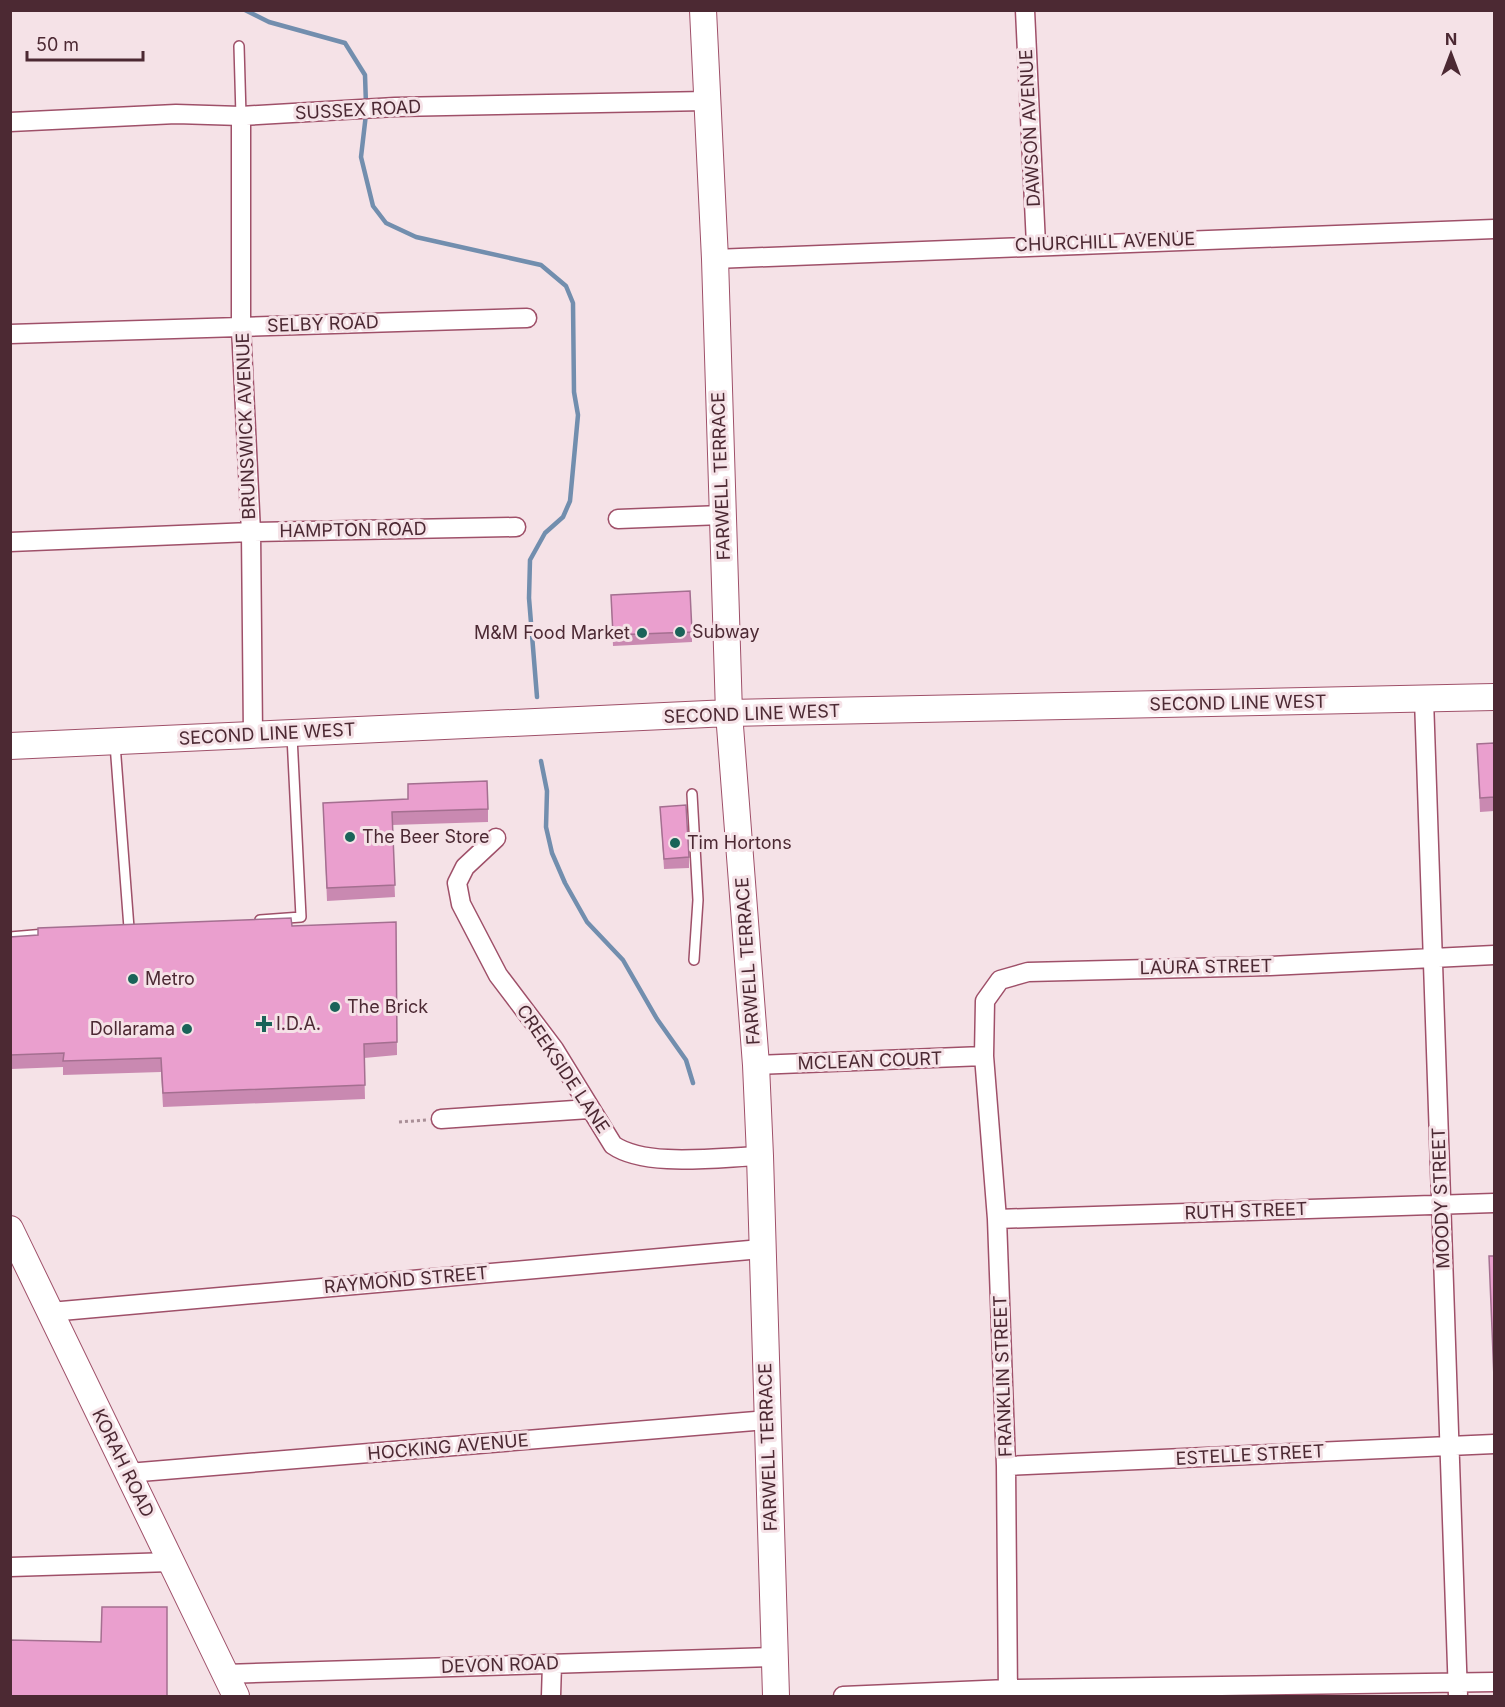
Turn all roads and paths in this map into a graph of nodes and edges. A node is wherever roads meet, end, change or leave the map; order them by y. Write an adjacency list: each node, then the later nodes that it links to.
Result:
1 (703, 10): 4 (street, FARWELL TERRACE)
2 (1025, 10): 8 (street, DAWSON AVENUE)
3 (239, 46): 5 (lane)
4 (706, 101): 5 (street, SUSSEX ROAD); 9 (street, FARWELL TERRACE)
5 (241, 116): 6 (street, SUSSEX ROAD); 11 (street, BRUNSWICK AVENUE)
6 (10, 122)
7 (1494, 229): 8 (street, CHURCHILL AVENUE)
8 (1036, 245): 9 (street, CHURCHILL AVENUE)
9 (715, 259): 13 (street, FARWELL TERRACE)
10 (528, 318): 11 (street, SELBY ROAD)
11 (241, 327): 12 (street, SELBY ROAD); 16 (street, BRUNSWICK AVENUE)
12 (10, 334)
13 (722, 515): 14 (street); 20 (street, FARWELL TERRACE)
14 (618, 519)
15 (516, 527): 16 (street, HAMPTON ROAD)
16 (250, 532): 17 (street, HAMPTON ROAD); 22 (street, BRUNSWICK AVENUE)
17 (10, 542)
18 (1494, 697): 19 (street, SECOND LINE WEST)
19 (1424, 699): 20 (street, SECOND LINE WEST); 32 (street, MOODY STREET)
20 (729, 713): 21 (street, SECOND LINE WEST); 35 (street, FARWELL TERRACE)
21 (292, 733): 22 (street, SECOND LINE WEST); 27 (lane)
22 (253, 735): 23 (street, SECOND LINE WEST)
23 (115, 741): 24 (street, SECOND LINE WEST); 28 (lane)
24 (10, 746)
25 (692, 794): 33 (lane)
26 (496, 838): 36 (street, CREEKSIDE LANE)
27 (252, 920)
28 (129, 928)
29 (57, 933): 30 (lane)
30 (10, 937)
31 (1494, 955): 32 (street, LAURA STREET)
32 (1432, 957): 34 (street, LAURA STREET); 41 (street, MOODY STREET)
33 (694, 960)
34 (984, 1056): 35 (street, MCLEAN COURT); 42 (street, FRANKLIN STREET)
35 (756, 1065): 39 (street, FARWELL TERRACE)
36 (589, 1109): 37 (street); 39 (street, CREEKSIDE LANE)
37 (441, 1119): 38 (path)
38 (399, 1122)
39 (760, 1156): 44 (street, FARWELL TERRACE)
40 (1494, 1203): 41 (street, RUTH STREET)
41 (1441, 1204): 42 (street, RUTH STREET); 48 (street, MOODY STREET)
42 (997, 1219): 49 (street, FRANKLIN STREET)
43 (10, 1229): 45 (street, KORAH ROAD)
44 (761, 1249): 45 (street, RAYMOND STREET); 46 (street, FARWELL TERRACE)
45 (50, 1312): 50 (street, KORAH ROAD)
46 (768, 1420): 50 (street, HOCKING AVENUE); 53 (street, FARWELL TERRACE)
47 (1494, 1444): 48 (street, ESTELLE STREET)
48 (1449, 1446): 49 (street, ESTELLE STREET); 57 (street, MOODY STREET)
49 (1006, 1466): 59 (street, FRANKLIN STREET)
50 (128, 1473): 51 (street, KORAH ROAD)
51 (171, 1562): 52 (street); 56 (street, KORAH ROAD)
52 (10, 1567)
53 (775, 1657): 54 (street, DEVON ROAD); 61 (street, FARWELL TERRACE)
54 (552, 1664): 56 (street, DEVON ROAD); 60 (street)
55 (1494, 1682): 57 (street)
56 (231, 1685)
57 (1458, 1690): 58 (street)
58 (1241, 1691): 59 (street)
59 (1008, 1693): 62 (street)
60 (551, 1696)
61 (776, 1696)
62 (843, 1696)

